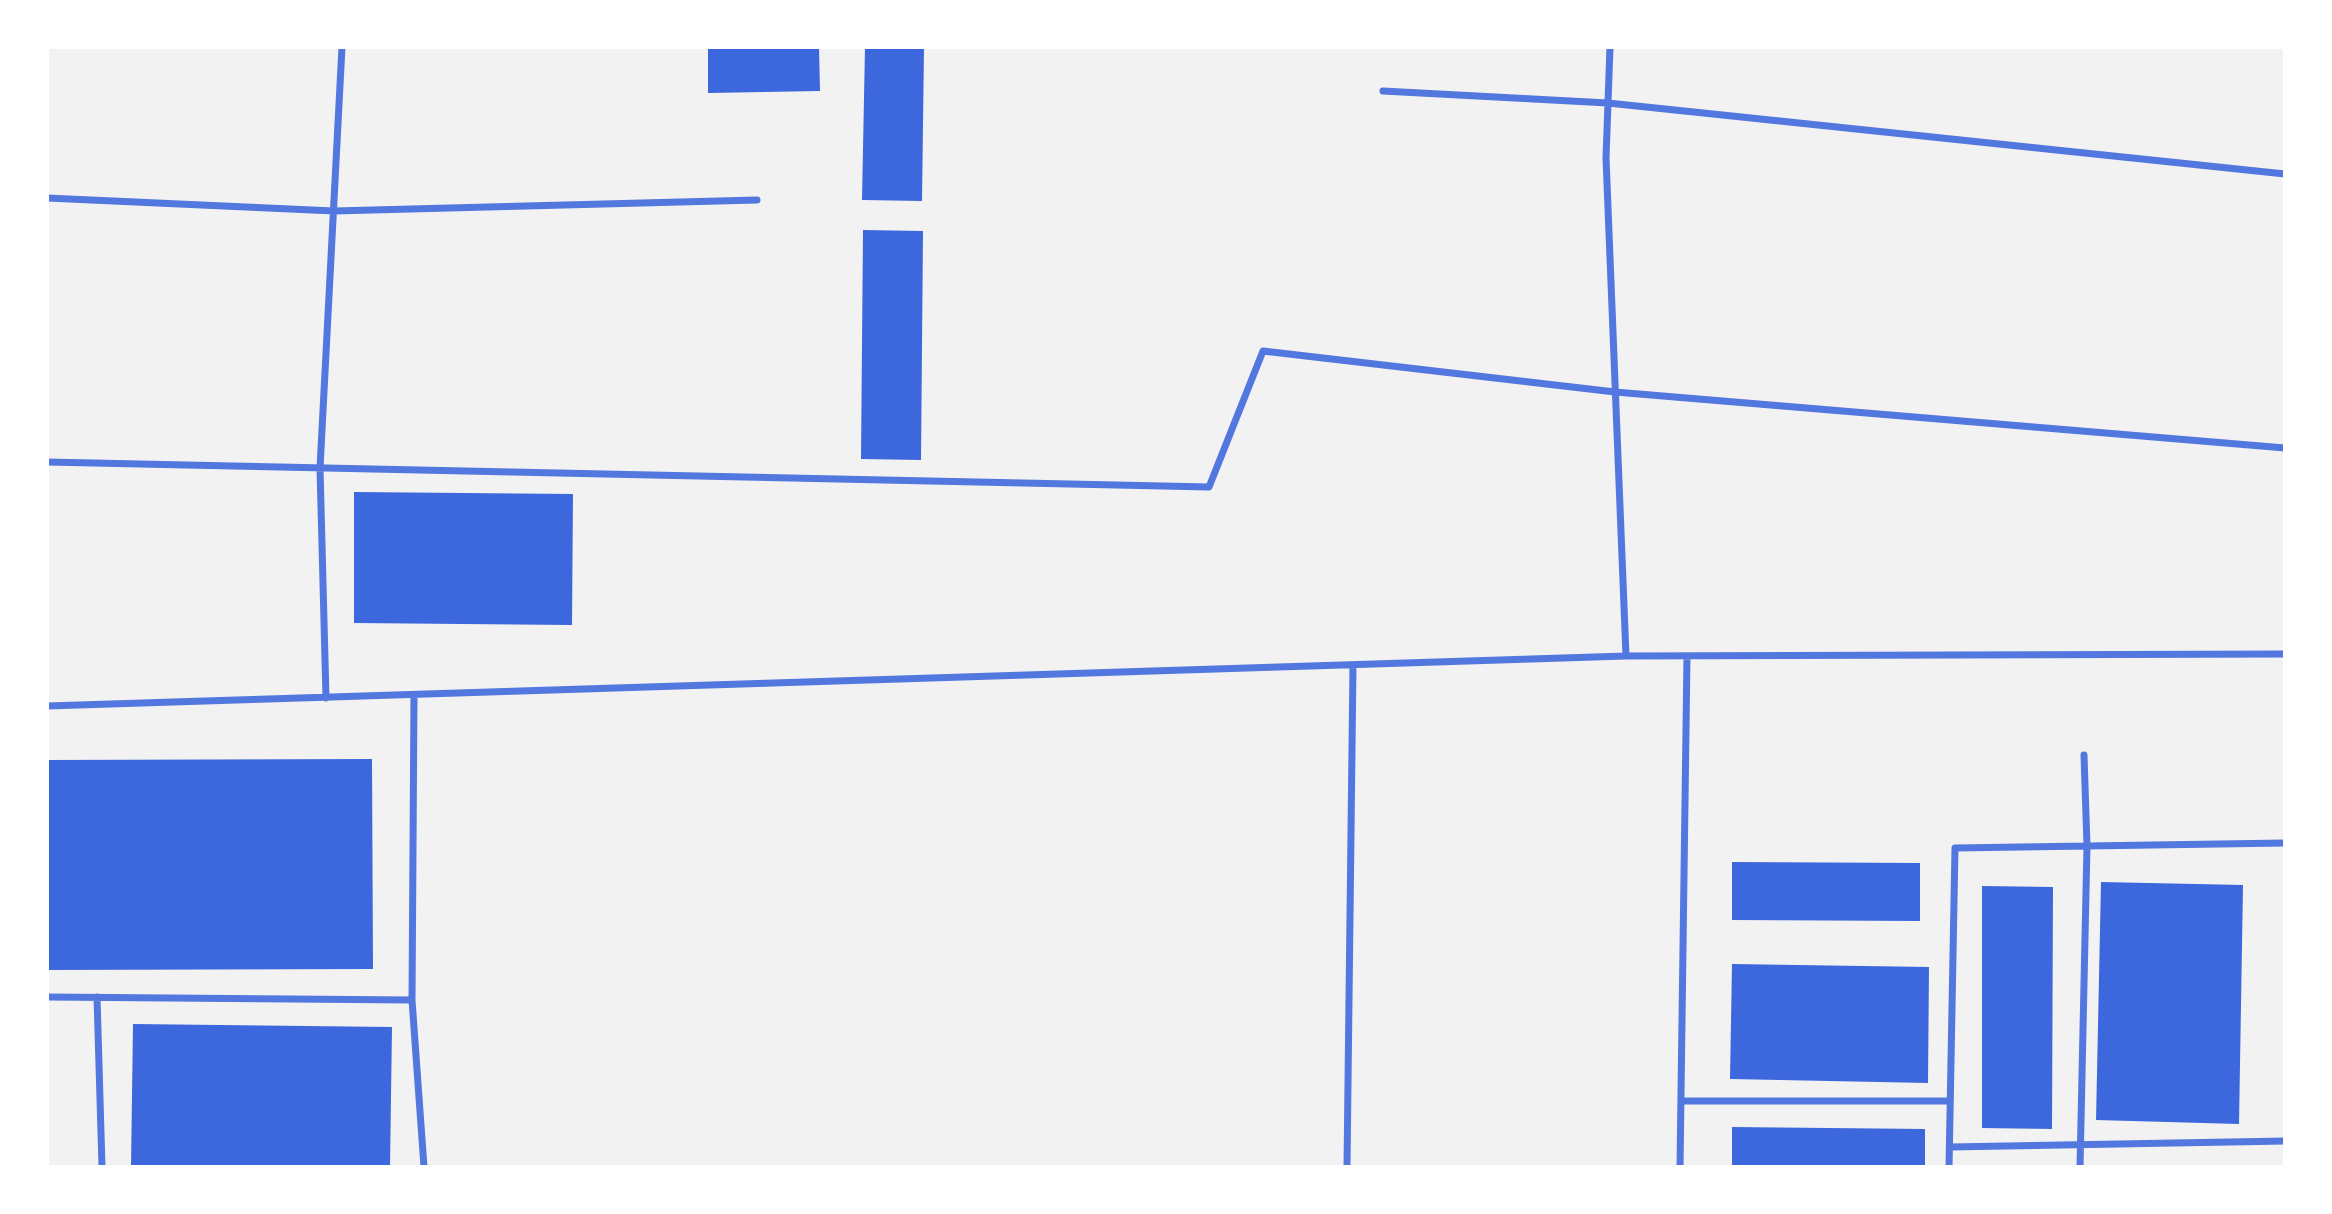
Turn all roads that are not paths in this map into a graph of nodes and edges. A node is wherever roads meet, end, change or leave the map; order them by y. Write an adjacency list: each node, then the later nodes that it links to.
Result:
1 (342, 47): 8 (street)
2 (1610, 47): 4 (street)
3 (1383, 91): 4 (street)
4 (1608, 103): 5 (street); 9 (street)
5 (2285, 174)
6 (47, 198): 8 (street)
7 (757, 200): 8 (street)
8 (334, 211): 12 (street)
9 (1615, 392): 10 (street); 12 (street); 14 (street)
10 (2285, 448)
11 (47, 462): 12 (street)
12 (320, 468): 18 (street)
13 (2285, 654): 15 (street)
14 (1626, 656): 15 (street); 16 (street)
15 (1687, 656): 26 (street)
16 (1353, 665): 17 (street); 33 (street)
17 (414, 695): 18 (street); 25 (street)
18 (326, 698): 19 (street)
19 (47, 706)
20 (2084, 754): 22 (street)
21 (2285, 843): 22 (street)
22 (2087, 846): 27 (street); 29 (street)
23 (47, 997): 24 (street)
24 (97, 998): 25 (street); 31 (street)
25 (412, 1000): 32 (street)
26 (1681, 1101): 27 (street); 34 (street)
27 (1950, 1101): 30 (street)
28 (2285, 1141): 29 (street)
29 (2081, 1144): 30 (street); 36 (street)
30 (1950, 1147): 35 (street)
31 (102, 1167)
32 (424, 1167)
33 (1347, 1167)
34 (1680, 1167)
35 (1950, 1167)
36 (2080, 1167)

